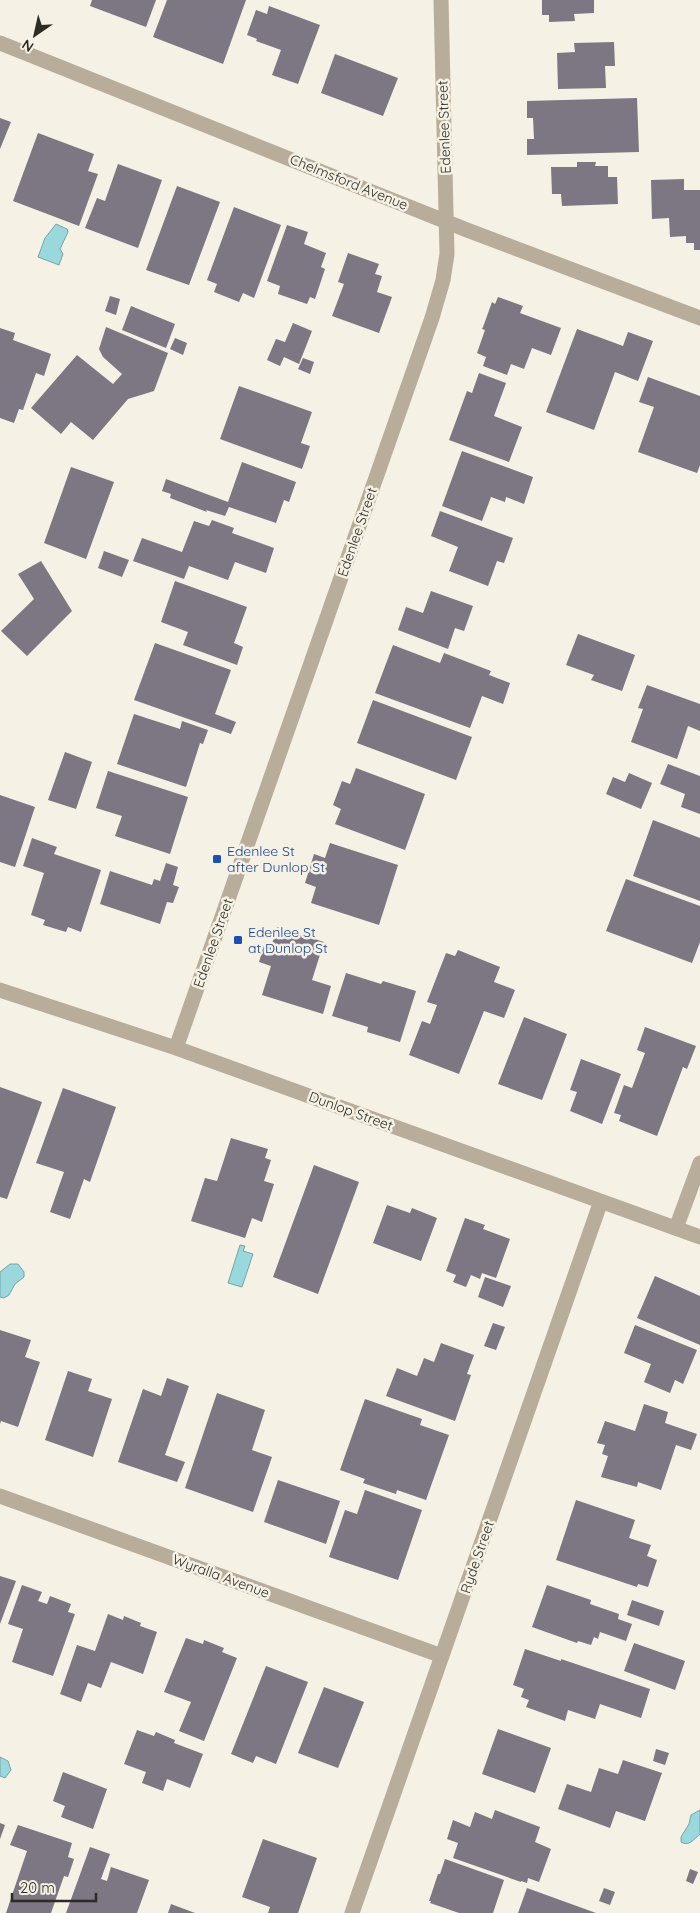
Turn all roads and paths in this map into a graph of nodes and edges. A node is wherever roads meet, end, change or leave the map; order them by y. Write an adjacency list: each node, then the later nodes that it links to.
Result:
1 (441, 0): 3 (street, Edenlee Street)
2 (0, 43): 3 (street, Chelmsford Avenue)
3 (447, 221): 4 (street, Chelmsford Avenue); 6 (street, Edenlee Street)
4 (700, 318)
5 (0, 990): 6 (street, Dunlop Street)
6 (176, 1048): 8 (street, Dunlop Street)
7 (700, 1163): 9 (street)
8 (601, 1201): 9 (street, Dunlop Street); 12 (street, Ryde Street)
9 (676, 1228): 10 (street, Dunlop Street)
10 (700, 1237)
11 (0, 1496): 12 (street, Wyralla Avenue)
12 (442, 1656): 13 (street, Ryde Street)
13 (352, 1913)

